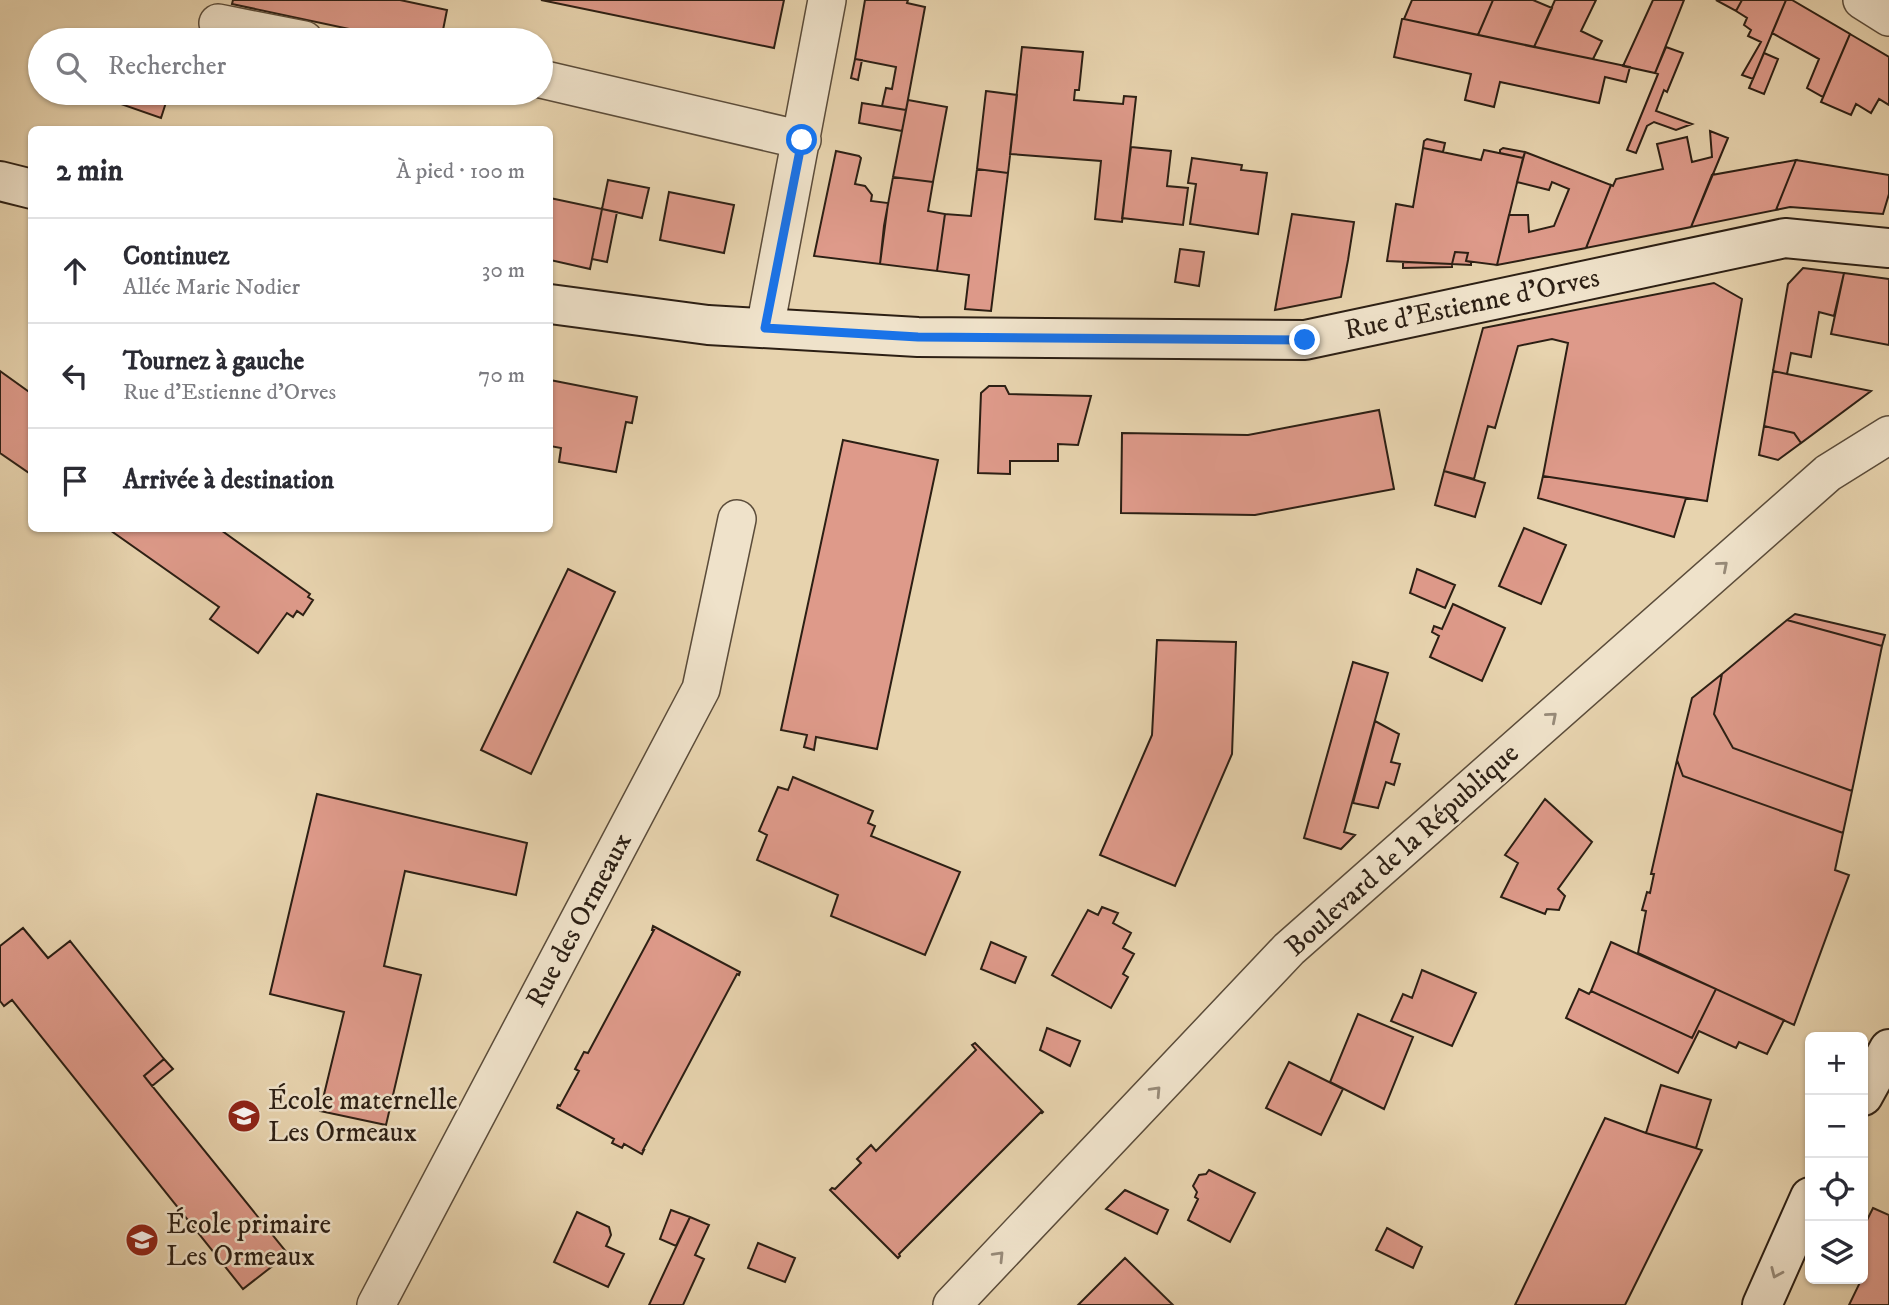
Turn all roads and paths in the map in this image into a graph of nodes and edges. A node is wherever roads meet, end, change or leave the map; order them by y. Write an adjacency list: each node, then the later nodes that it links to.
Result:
1 (827, 0): 7 (street)
2 (1862, 0): 3 (street)
3 (1889, 17)
4 (218, 23): 5 (street)
5 (243, 28)
6 (553, 82): 7 (street)
7 (802, 140): 12 (street)
8 (0, 181): 9 (main road)
9 (28, 188)
10 (1889, 248): 12 (main road, Rue d'Estienne d'Orves)
11 (553, 303): 12 (main road, Rue d'Estienne d'Orves)
12 (765, 328)
13 (1889, 435): 19 (street, Boulevard de la République, one-way to 13)
14 (737, 519): 18 (street, Rue des Ormeaux)
15 (1889, 1049): 16 (main road)
16 (1864, 1095)
17 (1805, 1208): 20 (main road, one-way to 20)
18 (388, 1301)
19 (952, 1305)
20 (1762, 1305)

